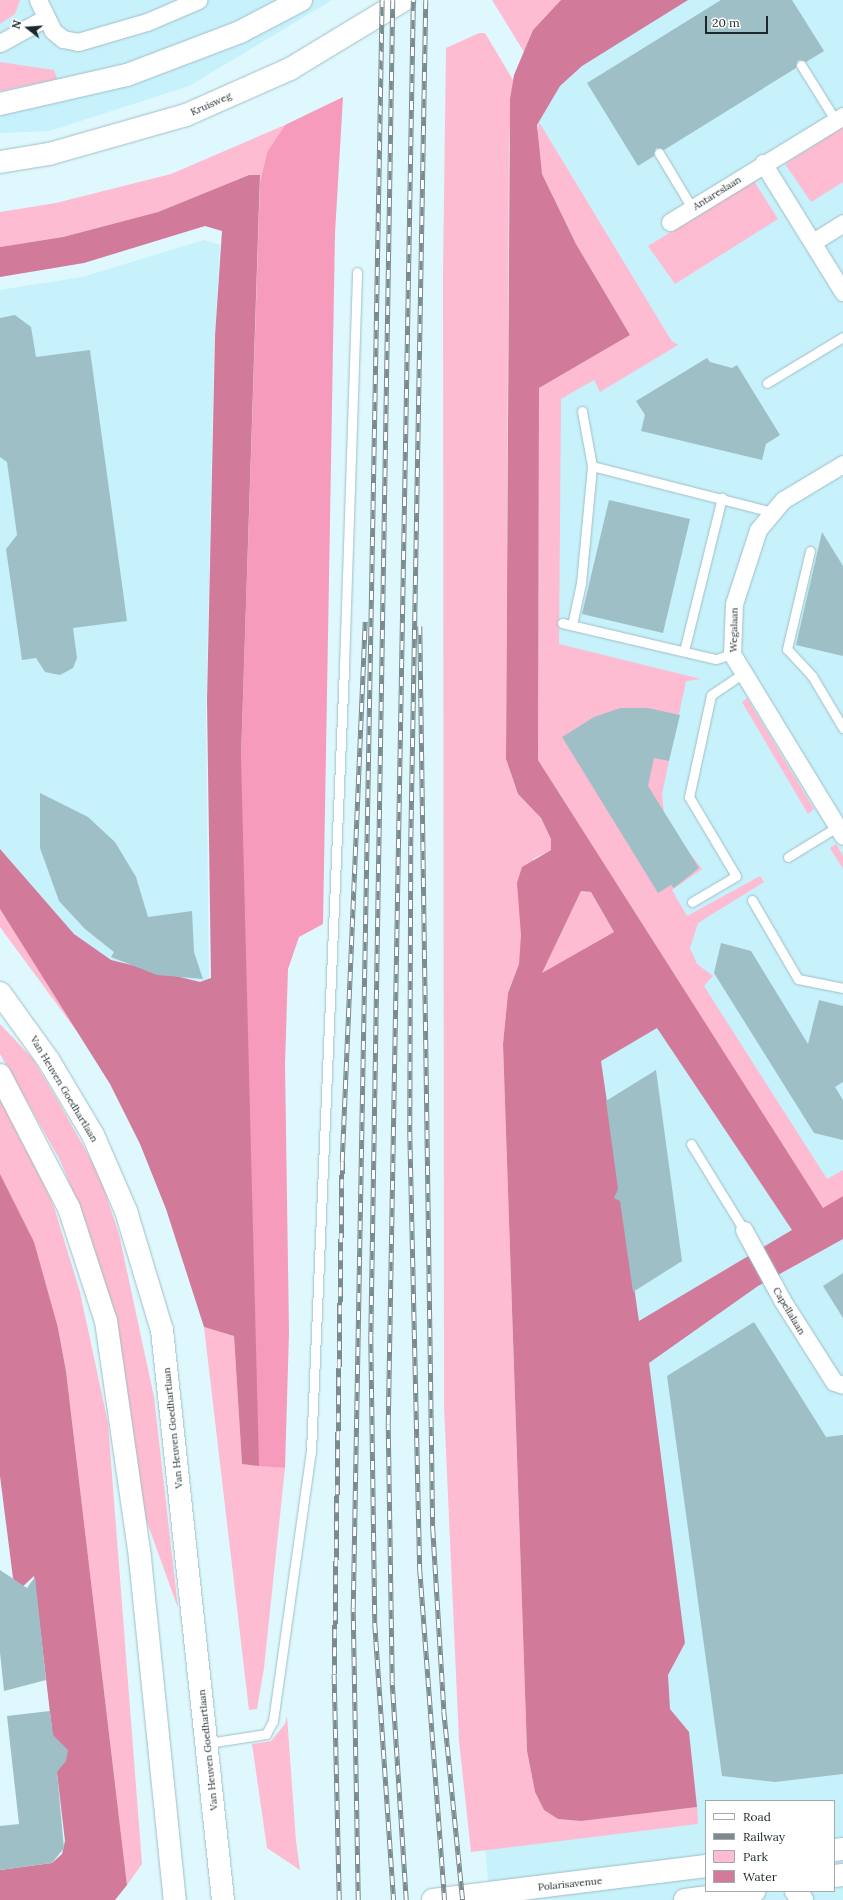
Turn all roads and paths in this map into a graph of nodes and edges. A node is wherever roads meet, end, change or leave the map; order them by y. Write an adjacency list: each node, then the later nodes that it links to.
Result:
1 (38, 0): 5 (street)
2 (198, 0): 5 (street)
3 (301, 0): 8 (main road)
4 (404, 0): 11 (main road, Kruisweg)
5 (44, 19): 6 (street)
6 (0, 43)
7 (801, 65): 9 (lane)
8 (0, 104)
9 (839, 119): 12 (street, Antareslaan)
10 (659, 153): 13 (lane)
11 (0, 162)
12 (763, 163): 13 (street, Antareslaan); 16 (street)
13 (692, 208): 14 (street, Antareslaan)
14 (670, 222)
15 (843, 223): 16 (street)
16 (813, 242): 18 (street)
17 (357, 272): 43 (lane)
18 (843, 292)
19 (843, 337): 20 (lane)
20 (768, 383)
21 (582, 411): 23 (lane)
22 (843, 464): 25 (street, Wegalaan)
23 (592, 466): 24 (lane); 28 (lane)
24 (722, 498): 25 (lane); 29 (lane)
25 (773, 512): 30 (street, Wegalaan)
26 (810, 551): 32 (lane)
27 (562, 623): 28 (lane)
28 (572, 625): 29 (lane)
29 (684, 651): 30 (lane)
30 (732, 654): 31 (street, Wegalaan)
31 (744, 673): 33 (street, Wegalaan); 36 (lane)
32 (843, 728)
33 (841, 829): 34 (lane)
34 (788, 857)
35 (752, 900): 37 (lane)
36 (692, 902)
37 (843, 988)
38 (0, 993): 43 (main road, Van Heuven Goedhartlaan)
39 (0, 1075): 46 (main road)
40 (691, 1144): 41 (lane)
41 (744, 1230): 42 (street, Capellalaan)
42 (843, 1385)
43 (208, 1743): 47 (main road, Van Heuven Goedhartlaan)
44 (705, 1866): 48 (main road, Polarisavenue)
45 (746, 1892): 49 (main road)
46 (174, 1900)
47 (223, 1900)
48 (433, 1900)
49 (685, 1900)

